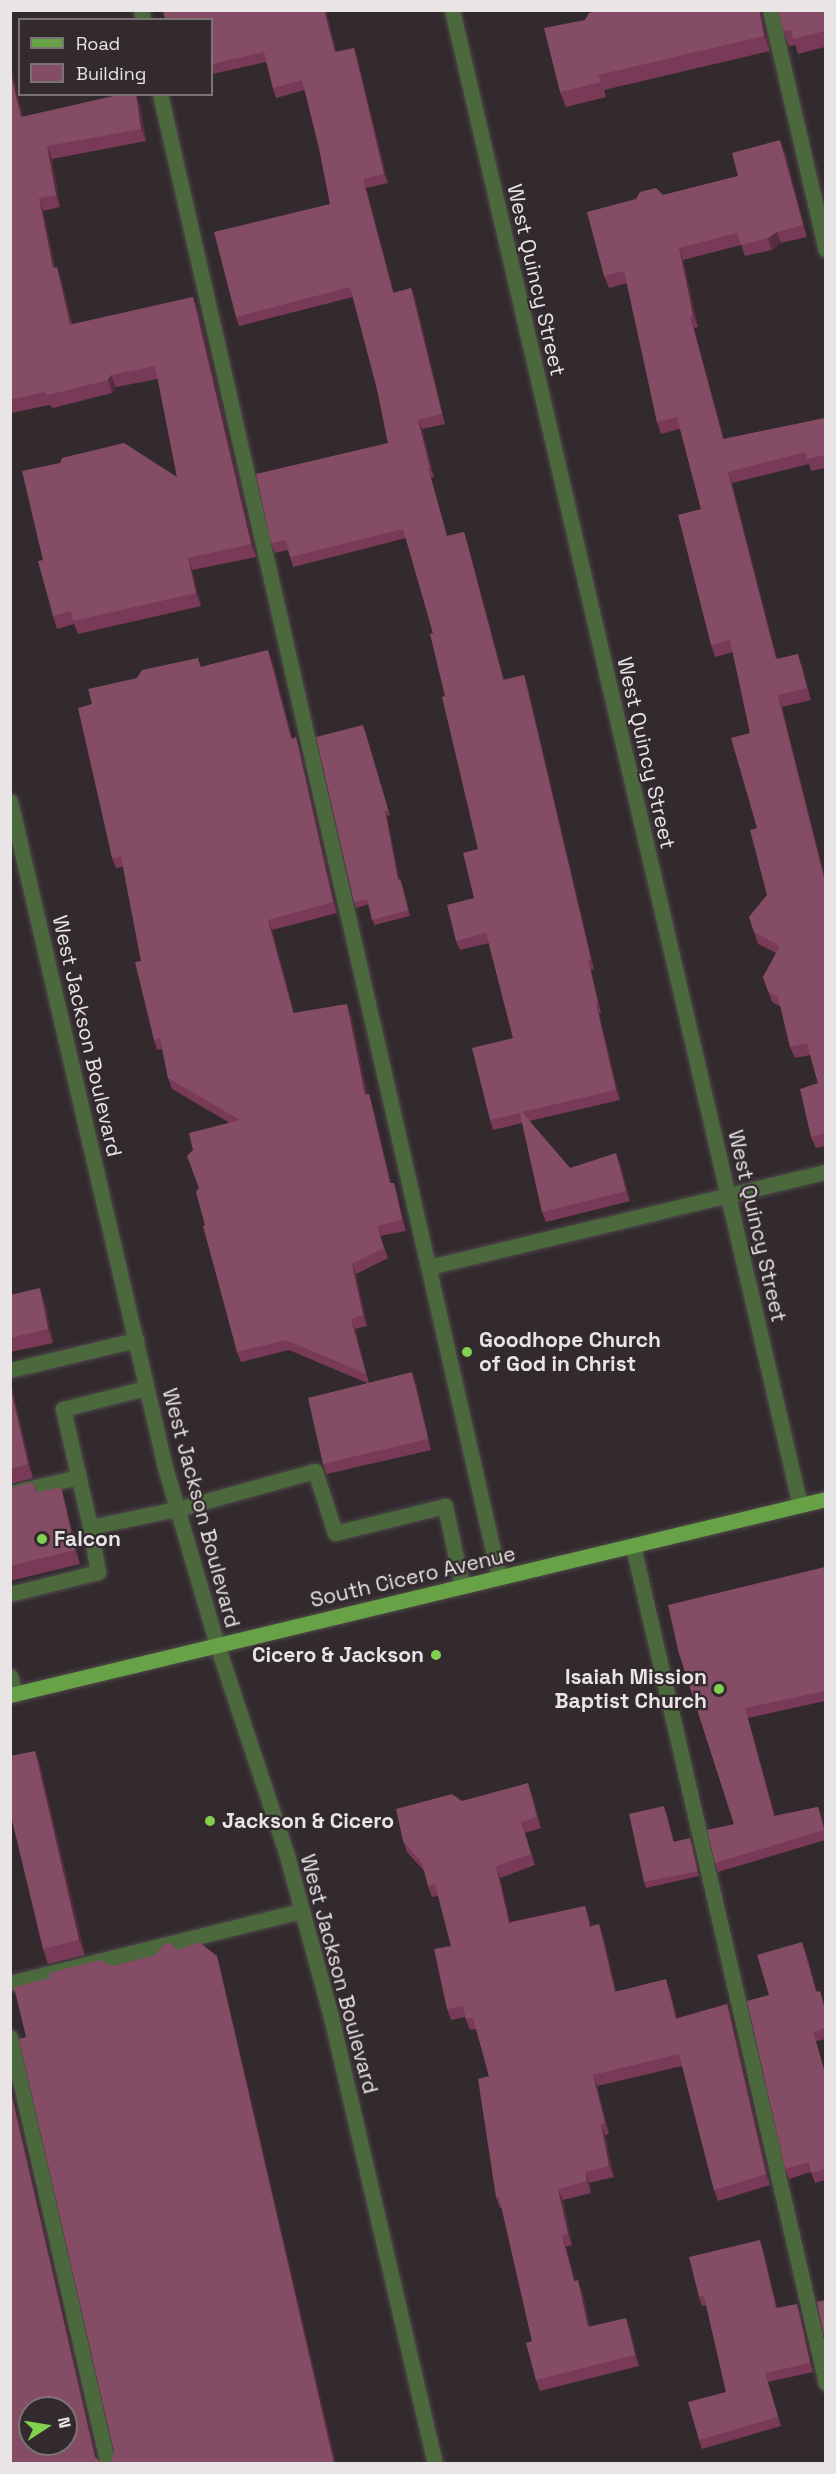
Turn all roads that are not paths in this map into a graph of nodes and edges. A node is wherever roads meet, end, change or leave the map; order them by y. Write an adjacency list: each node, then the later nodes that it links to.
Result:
1 (452, 10): 7 (street, West Quincy Street)
2 (770, 10): 4 (street)
3 (160, 96): 8 (street)
4 (825, 250)
5 (10, 801): 9 (street, West Jackson Boulevard)
6 (825, 1172): 7 (street)
7 (728, 1195): 8 (street); 15 (street, West Quincy Street)
8 (429, 1267): 19 (street)
9 (136, 1340): 10 (street); 11 (street, West Jackson Boulevard)
10 (10, 1370)
11 (146, 1388): 12 (street); 16 (street, West Jackson Boulevard)
12 (79, 1476): 13 (street); 17 (street)
13 (10, 1493)
14 (825, 1499): 15 (main road, South Cicero Avenue)
15 (800, 1505): 18 (main road, South Cicero Avenue)
16 (177, 1509): 17 (street); 20 (street); 22 (street, West Jackson Boulevard)
17 (90, 1527): 21 (street)
18 (633, 1546): 19 (main road, South Cicero Avenue); 28 (street)
19 (499, 1577): 20 (main road, South Cicero Avenue)
20 (462, 1586): 22 (main road, South Cicero Avenue)
21 (10, 1594)
22 (217, 1645): 24 (main road, South Cicero Avenue); 25 (street, West Jackson Boulevard)
23 (10, 1676): 24 (street)
24 (13, 1695)
25 (302, 1911): 26 (street); 30 (street, West Jackson Boulevard)
26 (10, 1983)
27 (10, 2037): 29 (street)
28 (825, 2383)
29 (108, 2463)
30 (435, 2463)

